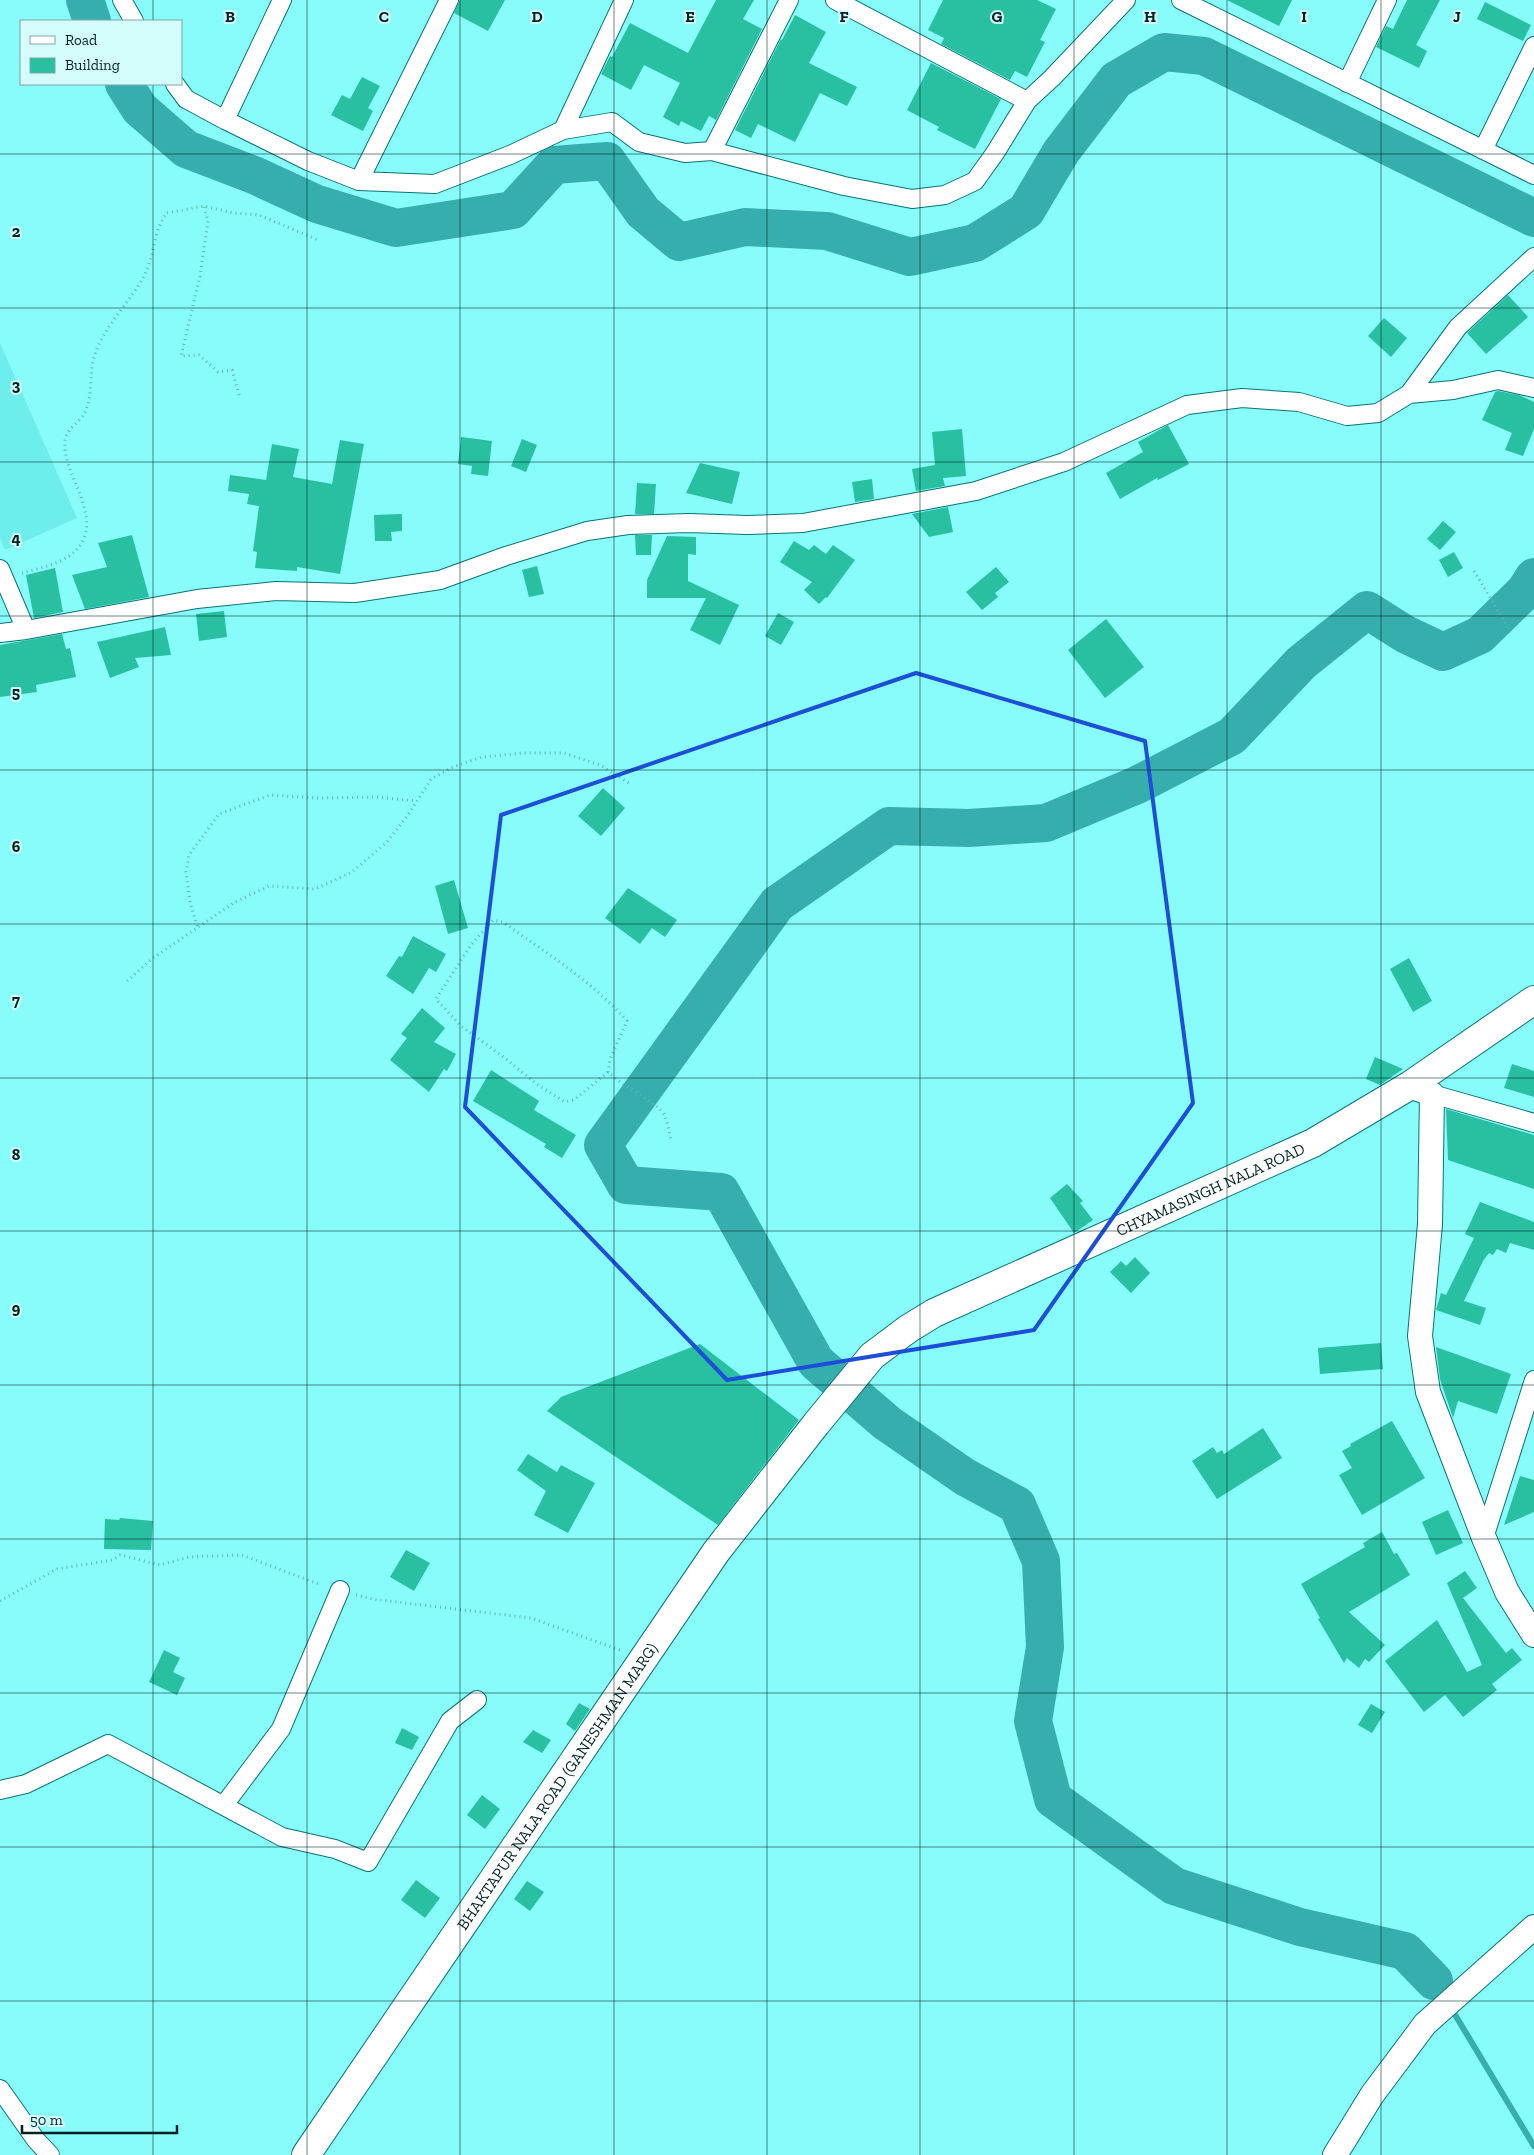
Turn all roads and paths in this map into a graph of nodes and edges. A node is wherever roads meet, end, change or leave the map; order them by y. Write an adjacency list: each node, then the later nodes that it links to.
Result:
1 (122, 0): 10 (street)
2 (282, 0): 15 (street)
3 (448, 0): 20 (street)
4 (624, 0): 16 (street)
5 (789, 0): 18 (street)
6 (835, 0): 14 (street)
7 (1126, 0): 14 (street)
8 (1181, 0): 12 (street)
9 (1387, 0): 12 (street)
10 (133, 20)
11 (1534, 46): 17 (street)
12 (1347, 83): 17 (street)
13 (176, 85): 15 (street)
14 (1027, 101): 18 (street)
15 (225, 120): 20 (street)
16 (563, 130): 18 (street); 20 (street)
17 (1482, 150): 19 (street)
18 (712, 151)
19 (1534, 175)
20 (359, 181)
21 (204, 206): 22 (path); 26 (path); 27 (path)
22 (318, 240)
23 (1534, 257): 25 (street)
24 (1534, 388): 25 (street)
25 (1409, 394): 29 (street)
26 (240, 398)
27 (1, 572): 29 (street)
28 (1474, 572): 31 (path)
29 (26, 630): 30 (street)
30 (0, 633)
31 (1512, 634)
32 (632, 785): 33 (path)
33 (417, 802): 34 (path); 34 (path)
34 (197, 926): 35 (path)
35 (127, 981)
36 (1534, 1000): 38 (main road, CHYAMASINGH NALA ROAD)
37 (608, 1072): 37 (path); 40 (path)
38 (1420, 1090): 39 (street); 42 (main road, CHYAMASINGH NALA ROAD); 43 (main road)
39 (1534, 1123)
40 (672, 1140)
41 (1534, 1380): 43 (street)
42 (816, 1424): 52 (main road, BHAKTAPUR NALA ROAD (GANESHMAN MARG))
43 (1484, 1538): 45 (main road)
44 (340, 1590): 48 (street)
45 (1534, 1635)
46 (477, 1700): 48 (street)
47 (0, 1790): 48 (street)
48 (224, 1805)
49 (1534, 1927): 53 (main road)
50 (0, 2089): 51 (street)
51 (50, 2155)
52 (306, 2155)
53 (1335, 2155)

